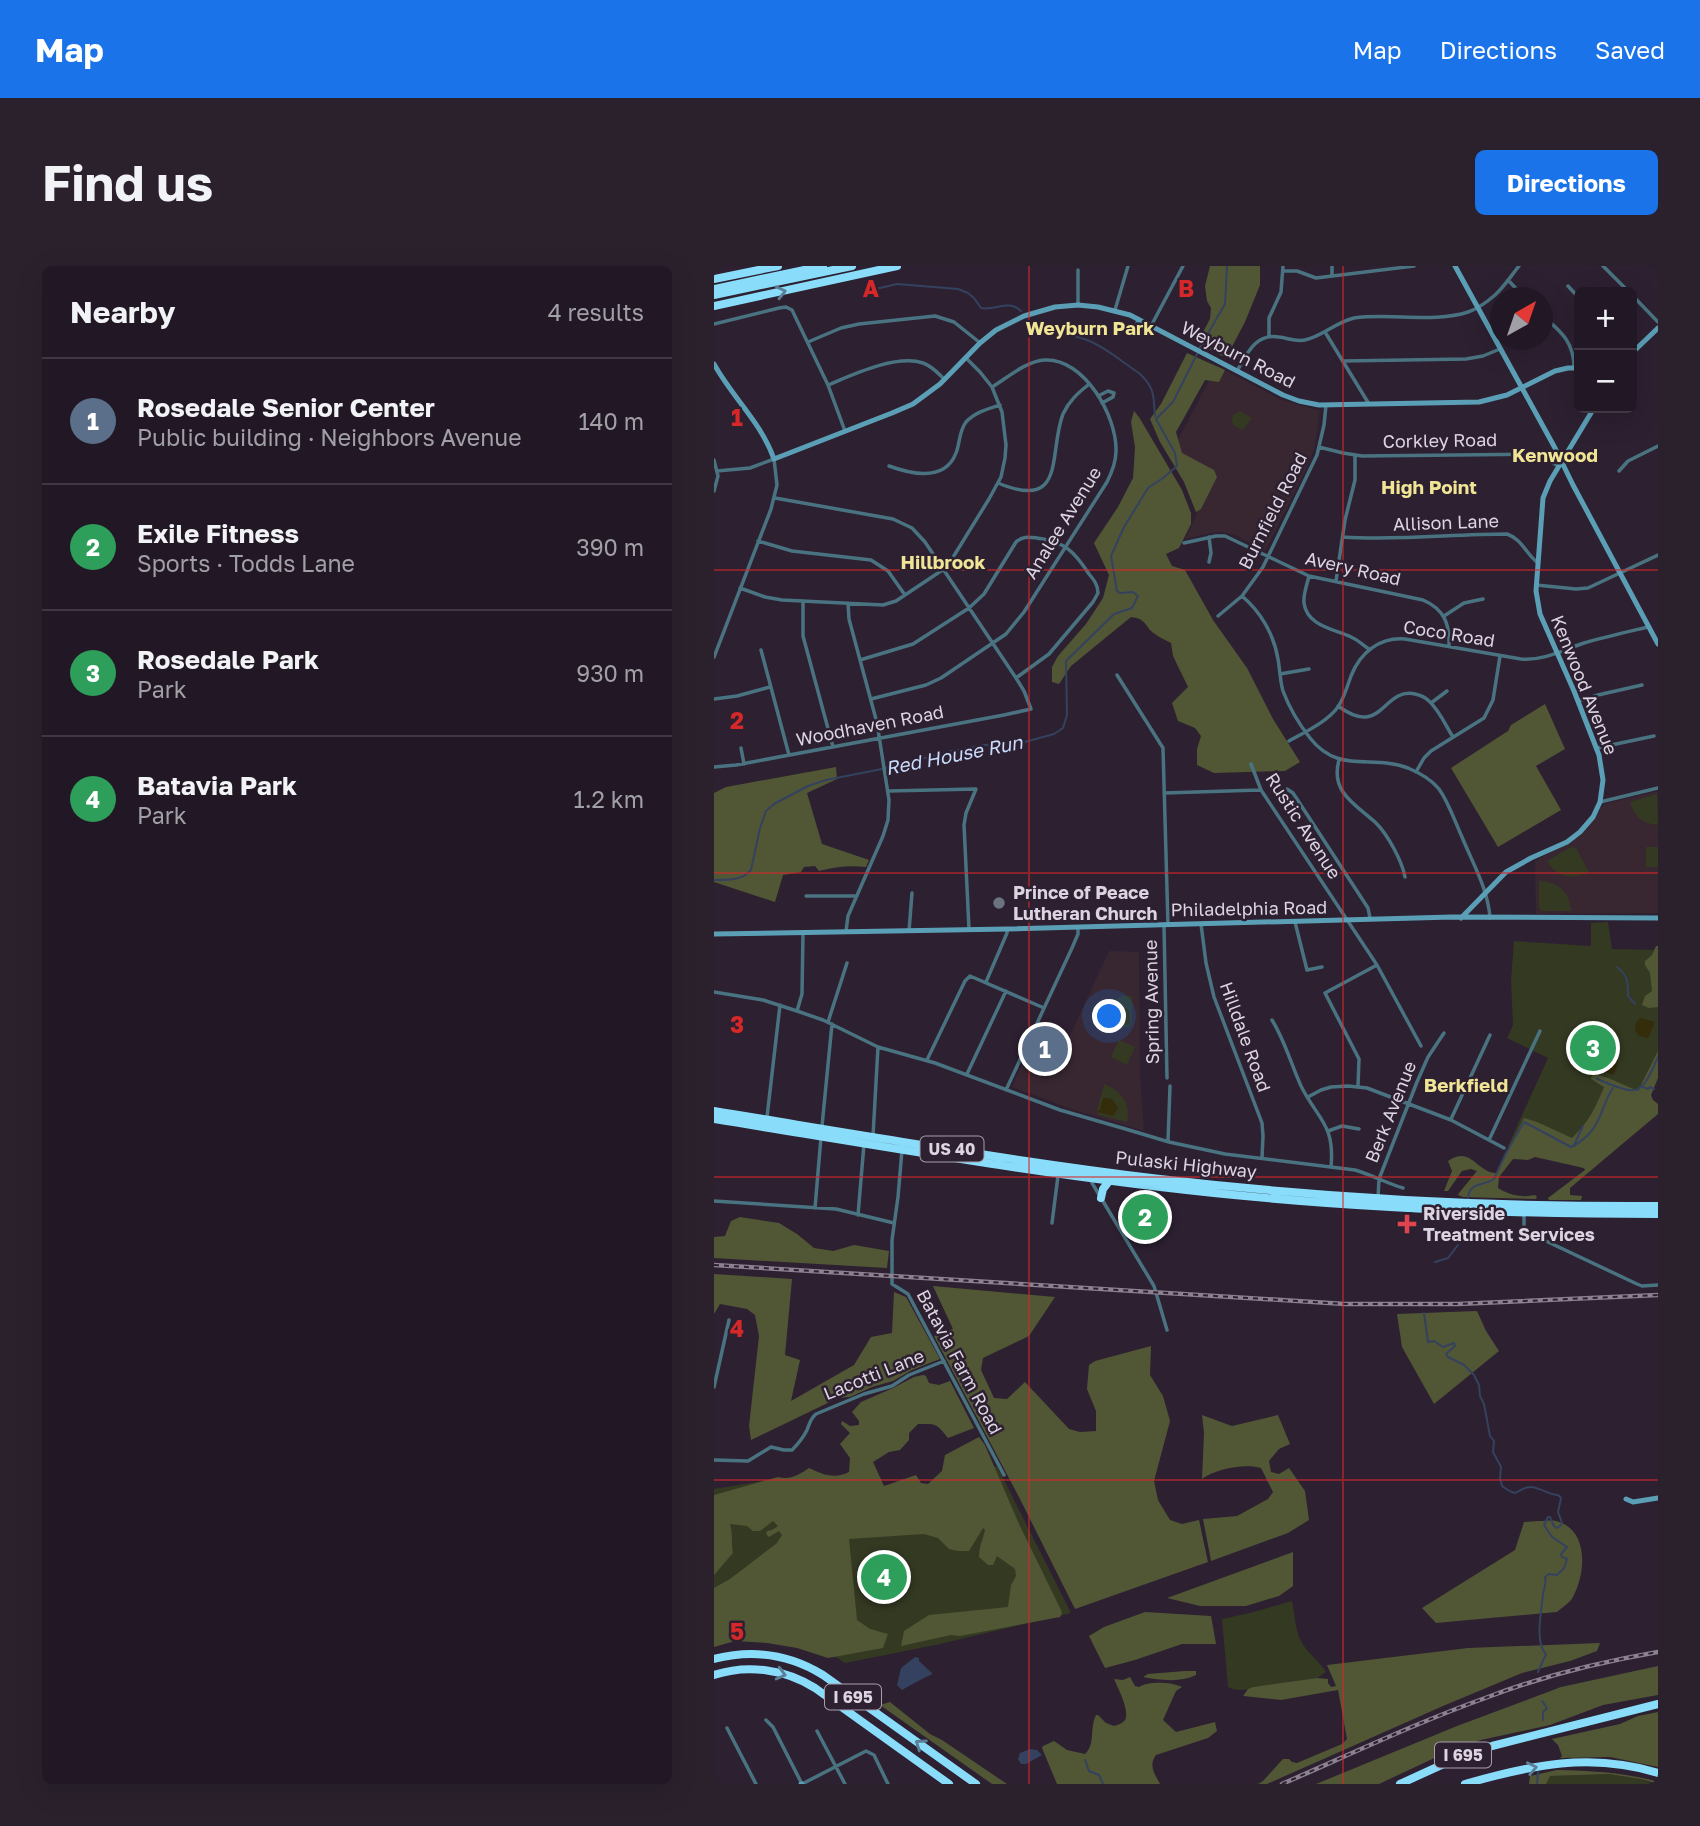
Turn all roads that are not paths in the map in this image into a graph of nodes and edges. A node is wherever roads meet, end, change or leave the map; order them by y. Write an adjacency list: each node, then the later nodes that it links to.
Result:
1 (778, 266): 16 (highway)
2 (823, 266): 21 (highway)
3 (852, 266): 23 (highway)
4 (897, 266): 26 (highway, one-way to 4)
5 (1128, 266): 28 (street)
6 (1183, 266): 32 (street)
7 (1332, 266): 15 (street)
8 (1414, 266): 12 (street)
9 (1455, 266): 27 (street)
10 (1519, 266): 17 (street)
11 (1603, 266): 20 (street)
12 (1404, 267): 15 (street)
13 (1283, 269): 15 (street); 38 (street)
14 (1078, 270): 25 (street)
15 (1332, 275)
16 (714, 279)
17 (1508, 280): 19 (street); 27 (street)
18 (1568, 286): 22 (street)
19 (1515, 287)
20 (1623, 287)
21 (714, 289)
22 (1574, 293)
23 (714, 295)
24 (1638, 302): 30 (street)
25 (1078, 305): 28 (street, Weyburn Road); 40 (street, Weyburn Road)
26 (714, 306)
27 (1477, 308): 35 (street); 37 (street)
28 (1115, 310): 29 (street, Weyburn Road)
29 (1139, 319): 32 (street, Weyburn Road); 36 (street)
30 (1658, 322)
31 (714, 324): 39 (street)
32 (1151, 326): 49 (street, Weyburn Road)
33 (1553, 326): 45 (street)
34 (1658, 328): 43 (street)
35 (1490, 331)
36 (1132, 332)
37 (1325, 332): 38 (street); 46 (street)
38 (1269, 336): 49 (street)
39 (808, 342): 40 (street); 52 (street)
40 (980, 343): 44 (street, Weyburn Road)
41 (1498, 350): 46 (street)
42 (1501, 350): 54 (street)
43 (1635, 350)
44 (966, 357): 50 (street, Weyburn Road); 53 (street)
45 (1574, 360)
46 (1343, 361): 57 (street)
47 (714, 364): 65 (street)
48 (1574, 368): 54 (street, Weyburn Road)
49 (1237, 371): 59 (street, Weyburn Road)
50 (944, 379): 52 (street); 61 (street, Weyburn Road)
51 (1089, 384): 53 (street, Analee Avenue); 55 (street, Analee Avenue); 71 (street)
52 (828, 385): 61 (street)
53 (992, 387): 58 (street)
54 (1521, 387): 57 (street, Weyburn Road); 67 (street)
55 (1098, 396): 56 (street, Analee Avenue); 56 (street)
56 (1102, 403): 78 (street, Analee Avenue)
57 (1368, 404): 59 (street, Weyburn Road)
58 (1000, 405): 68 (street); 71 (street)
59 (1326, 405): 63 (street, Burnfield Road)
60 (1591, 413): 67 (street, Kenwood Avenue)
61 (845, 431): 65 (street, Weyburn Road)
62 (1658, 446): 70 (street)
63 (1319, 447): 64 (street, Corkley Road); 80 (street, Burnfield Road)
64 (1355, 455): 67 (street, Corkley Road); 75 (street)
65 (774, 458): 69 (street, Weyburn Road); 73 (street)
66 (714, 460): 69 (street)
67 (1561, 464): 82 (street, Kenwood Avenue); 84 (street)
68 (889, 466)
69 (718, 471): 72 (street)
70 (1619, 471)
71 (998, 483): 83 (street)
72 (714, 491)
73 (775, 498): 76 (street); 83 (street)
74 (1209, 537): 77 (street, Avery Road); 80 (street, Avery Road); 81 (street)
75 (1343, 537): 82 (street, Allison Lane); 86 (street)
76 (758, 541): 88 (street); 89 (street)
77 (1184, 543)
78 (1066, 547): 94 (street); 99 (street, Analee Avenue); 110 (street)
79 (1658, 555): 84 (street)
80 (1268, 557): 85 (street, Avery Road); 90 (street, Burnfield Road)
81 (1209, 562)
82 (1538, 563): 87 (street, Kenwood Avenue)
83 (943, 570): 89 (street); 94 (street)
84 (1620, 572): 87 (street); 97 (street)
85 (1309, 576): 86 (street, Avery Road); 101 (street)
86 (1336, 582): 95 (street, Avery Road)
87 (1536, 586): 103 (street, Kenwood Avenue)
88 (740, 588): 92 (street); 105 (street)
89 (905, 596): 93 (street)
90 (1242, 596): 96 (street, Burnfield Road); 109 (street)
91 (1483, 599): 95 (street)
92 (803, 601): 93 (street); 124 (street)
93 (848, 603): 106 (street)
94 (969, 608): 99 (street); 106 (street)
95 (1444, 616): 100 (street)
96 (1218, 617)
97 (1650, 627): 98 (street); 103 (street, Coco Road)
98 (1658, 643)
99 (993, 644): 110 (street); 115 (street, Analee Avenue)
100 (1448, 646): 101 (street, Coco Road); 104 (street, Coco Road)
101 (1369, 649): 118 (street)
102 (761, 650): 112 (street)
103 (1556, 653): 104 (street, Coco Road); 116 (street, Kenwood Avenue)
104 (1500, 656): 121 (street)
105 (714, 657)
106 (860, 660): 115 (street)
107 (1309, 669): 109 (street)
108 (1117, 674): 137 (street, Spring Avenue)
109 (1280, 674): 119 (street)
110 (1016, 678): 122 (street, Woodhaven Road)
111 (1642, 685): 116 (street)
112 (771, 687): 114 (street); 127 (street)
113 (1447, 691): 117 (street)
114 (714, 699)
115 (871, 699): 122 (street)
116 (1578, 701): 126 (street, Kenwood Avenue)
117 (1432, 703): 118 (street); 121 (street)
118 (1338, 706): 119 (street)
119 (1305, 732): 123 (street); 128 (street)
120 (1654, 736): 126 (street)
121 (1453, 737): 132 (street)
122 (880, 738): 124 (street, Woodhaven Road); 136 (street)
123 (1289, 741)
124 (834, 747): 127 (street, Woodhaven Road)
125 (741, 748): 129 (street)
126 (1597, 748): 138 (street, Kenwood Avenue)
127 (789, 755): 129 (street, Woodhaven Road)
128 (1339, 760): 132 (street); 139 (street)
129 (744, 764): 131 (street, Woodhaven Road)
130 (1251, 764): 135 (street, Rustic Avenue)
131 (714, 767)
132 (1416, 772): 140 (street)
133 (1658, 788): 138 (street)
134 (1287, 789): 147 (street)
135 (1261, 790): 137 (street); 148 (street, Rustic Avenue)
136 (889, 791): 142 (street); 154 (street)
137 (1164, 793): 151 (street, Spring Avenue)
138 (1600, 802): 140 (street, Kenwood Avenue)
139 (1405, 877)
140 (1485, 891): 144 (street, Kenwood Avenue); 145 (street)
141 (912, 893): 155 (street)
142 (857, 895): 143 (street); 157 (street)
143 (806, 896)
144 (1461, 918): 145 (street, Philadelphia Road); 147 (street, Philadelphia Road)
145 (1490, 918): 146 (street, Philadelphia Road)
146 (1658, 918)
147 (1370, 920): 148 (street, Philadelphia Road)
148 (1348, 921): 149 (street, Philadelphia Road); 160 (street, Rustic Avenue)
149 (1295, 922): 150 (street, Philadelphia Road); 161 (street)
150 (1201, 924): 151 (street, Philadelphia Road); 196 (street, Hilldale Road)
151 (1166, 925): 152 (street, Philadelphia Road); 177 (street, Spring Avenue)
152 (1078, 927): 153 (street, Philadelphia Road); 166 (street)
153 (1007, 929): 154 (street, Philadelphia Road); 162 (street)
154 (969, 930): 155 (street, Philadelphia Road)
155 (909, 931): 157 (street, Philadelphia Road)
156 (803, 933): 157 (street, Philadelphia Road); 158 (street, Philadelphia Road); 167 (street)
157 (846, 933)
158 (714, 934)
159 (847, 963): 169 (street)
160 (1377, 965): 173 (street, Rustic Avenue); 179 (street)
161 (1322, 967)
162 (986, 982): 164 (street); 175 (street)
163 (714, 992): 165 (street)
164 (1006, 992): 166 (street); 176 (street)
165 (780, 1005): 167 (street); 186 (street)
166 (1044, 1008): 180 (street)
167 (797, 1011): 169 (street)
168 (1272, 1020): 181 (street)
169 (830, 1023): 174 (street); 189 (street)
170 (1540, 1031): 191 (street)
171 (1444, 1033): 182 (street, Berk Avenue)
172 (1490, 1035): 185 (street)
173 (1421, 1046)
174 (878, 1047): 175 (street); 190 (street)
175 (927, 1060): 176 (street)
176 (967, 1074): 180 (street)
177 (1167, 1078)
178 (1170, 1086): 192 (street)
179 (1358, 1087): 181 (street); 182 (street)
180 (1006, 1090): 192 (street)
181 (1308, 1097): 188 (street)
182 (1409, 1103): 185 (street); 200 (street, Berk Avenue)
183 (714, 1111): 186 (highway, Pulaski Highway / US 40)
184 (714, 1119): 186 (highway, Pulaski Highway / US 40)
185 (1451, 1120): 191 (street)
186 (766, 1124): 189 (highway, Pulaski Highway / US 40)
187 (1359, 1129): 188 (street)
188 (1328, 1131): 197 (street)
189 (821, 1132): 190 (highway, Pulaski Highway / US 40); 193 (highway, Pulaski Highway / US 40); 207 (street)
190 (873, 1136): 194 (highway, Pulaski Highway / US 40)
191 (1489, 1140): 195 (street)
192 (1168, 1141): 196 (street)
193 (864, 1143): 194 (highway, Pulaski Highway / US 40); 210 (street)
194 (902, 1145): 198 (highway, Pulaski Highway / US 40); 205 (highway, Pulaski Highway / US 40); 211 (street, Batavia Farm Road)
195 (1504, 1148)
196 (1262, 1158): 197 (street)
197 (1331, 1167): 200 (street)
198 (1059, 1174): 199 (highway, Pulaski Highway / US 40); 212 (street)
199 (1092, 1178): 201 (highway, Pulaski Highway / US 40); 203 (street)
200 (1379, 1179): 202 (street); 205 (street, Berk Avenue)
201 (1110, 1180): 203 (highway); 205 (highway, Pulaski Highway / US 40)
202 (1403, 1188)
203 (1101, 1198): 215 (street)
204 (714, 1201): 207 (street)
205 (1377, 1202): 208 (highway, Pulaski Highway / US 40)
206 (1658, 1206): 208 (highway, Pulaski Highway / US 40)
207 (815, 1208): 210 (street)
208 (1525, 1208): 209 (highway, Pulaski Highway / US 40); 213 (street)
209 (1658, 1214)
210 (859, 1215): 211 (street)
211 (894, 1223): 216 (street, Batavia Farm Road)
212 (1052, 1223)
213 (1658, 1285)
214 (729, 1320): 217 (street)
215 (1167, 1330)
216 (944, 1361): 218 (street, Lacotti Lane); 219 (street, Batavia Farm Road)
217 (714, 1387)
218 (714, 1460)
219 (1004, 1475)
220 (1658, 1498): 221 (street)
221 (1626, 1499)
222 (714, 1659): 235 (highway, I 695, one-way to 222)
223 (714, 1675): 234 (highway, I 695, one-way to 234)
224 (1658, 1705): 236 (highway, I 695)
225 (766, 1720): 231 (street)
226 (727, 1728): 230 (street)
227 (817, 1731): 228 (street)
228 (836, 1766): 231 (street); 232 (street); 233 (street)
229 (1658, 1773): 237 (highway, I 695, one-way to 229)
230 (756, 1784)
231 (802, 1784)
232 (845, 1784)
233 (888, 1784)
234 (949, 1784)
235 (976, 1784)
236 (1400, 1784)
237 (1465, 1784)

